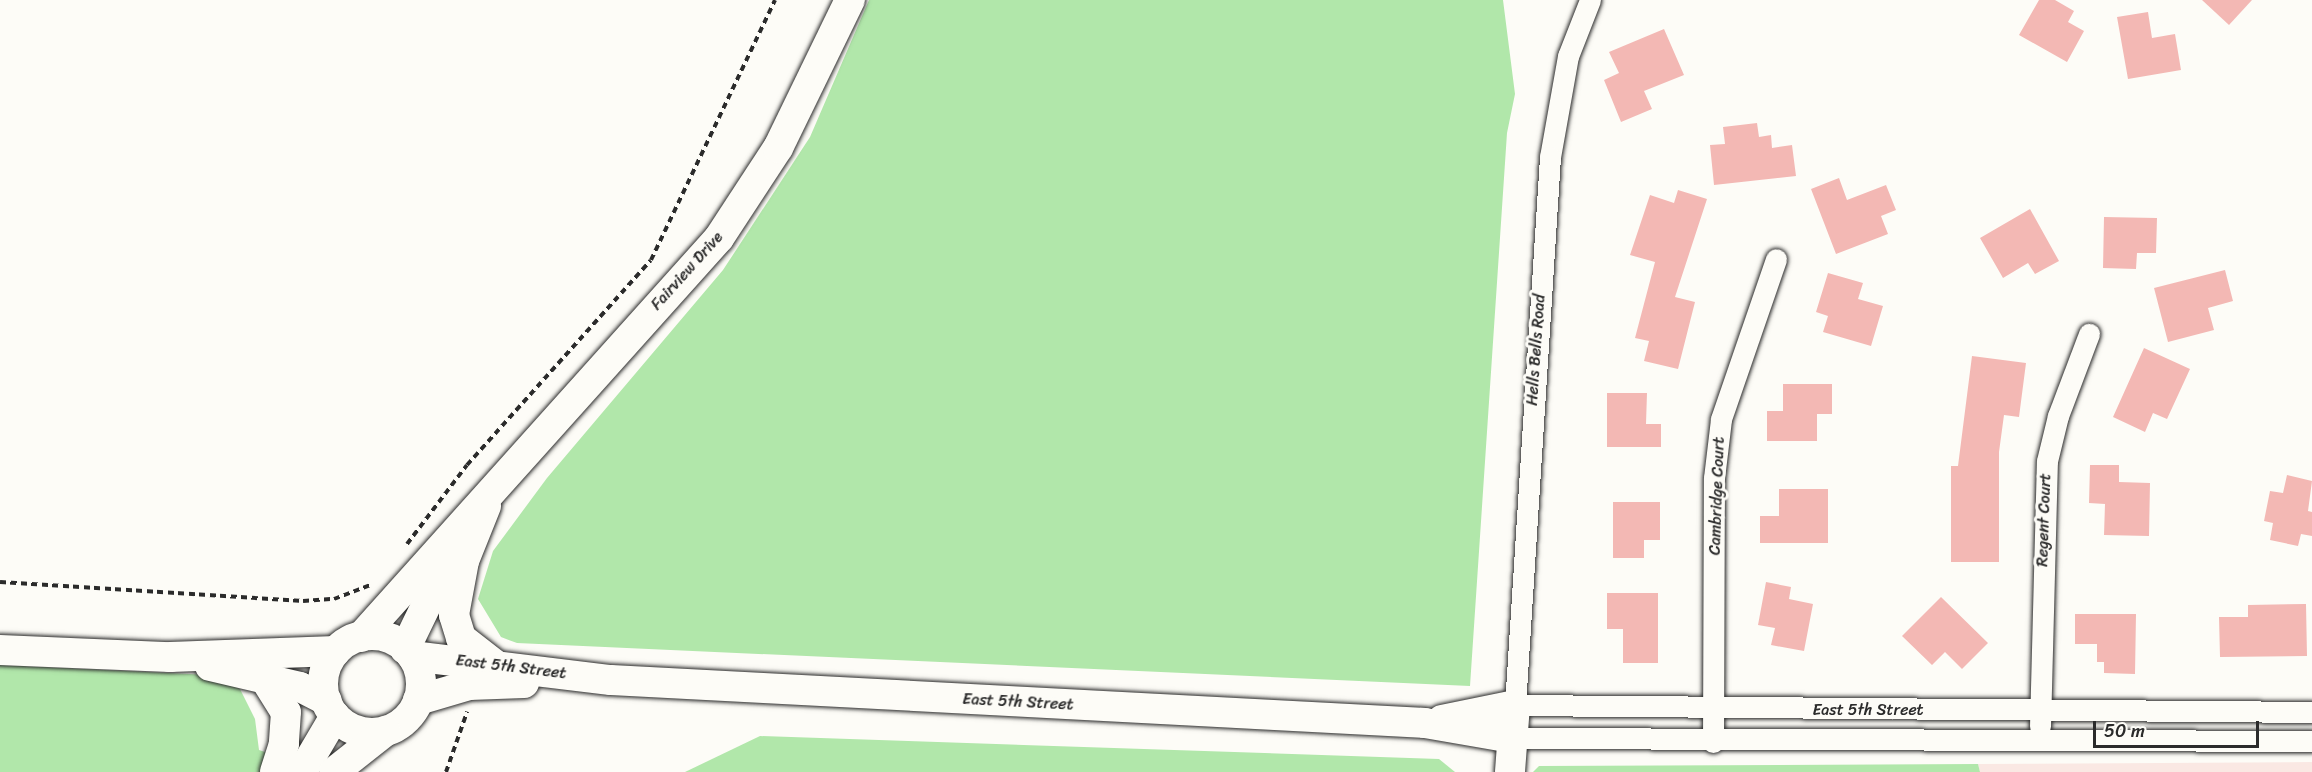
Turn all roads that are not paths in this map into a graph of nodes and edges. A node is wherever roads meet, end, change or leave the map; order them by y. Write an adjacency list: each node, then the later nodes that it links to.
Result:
1 (850, 0): 5 (main road, Fairview Drive)
2 (1590, 0): 15 (street, Hells Bells Road)
3 (1776, 259): 17 (street, Cambridge Court)
4 (2089, 334): 18 (street, Regent Court)
5 (495, 486): 6 (main road, Fairview Drive); 11 (main road)
6 (475, 508): 7 (main road, Fairview Drive); 9 (main road, Fairview Drive)
7 (348, 644): 9 (main road); 10 (main road); 16 (main road)
8 (0, 650): 10 (main road)
9 (408, 652): 11 (main road, East 5th Street); 14 (main road)
10 (170, 657): 12 (main road)
11 (497, 666): 13 (main road, East 5th Street)
12 (266, 679): 16 (main road); 26 (main road)
13 (611, 680): 14 (main road, East 5th Street); 20 (main road, East 5th Street)
14 (418, 700): 21 (main road)
15 (1515, 705): 17 (street, East 5th Street); 20 (main road, East 5th Street); 22 (main road)
16 (331, 709): 21 (main road); 27 (main road)
17 (1713, 709): 18 (street, East 5th Street); 24 (street, Cambridge Court)
18 (2040, 712): 19 (street, East 5th Street); 25 (street, Regent Court)
19 (2312, 712)
20 (1425, 723): 22 (main road, East 5th Street)
21 (386, 731): 28 (main road)
22 (1512, 738): 24 (street, East 5th Street); 29 (main road)
23 (2312, 741): 25 (street, East 5th Street)
24 (1713, 742): 25 (street, East 5th Street)
25 (2040, 742)
26 (274, 772)
27 (302, 772)
28 (334, 772)
29 (1510, 772)

